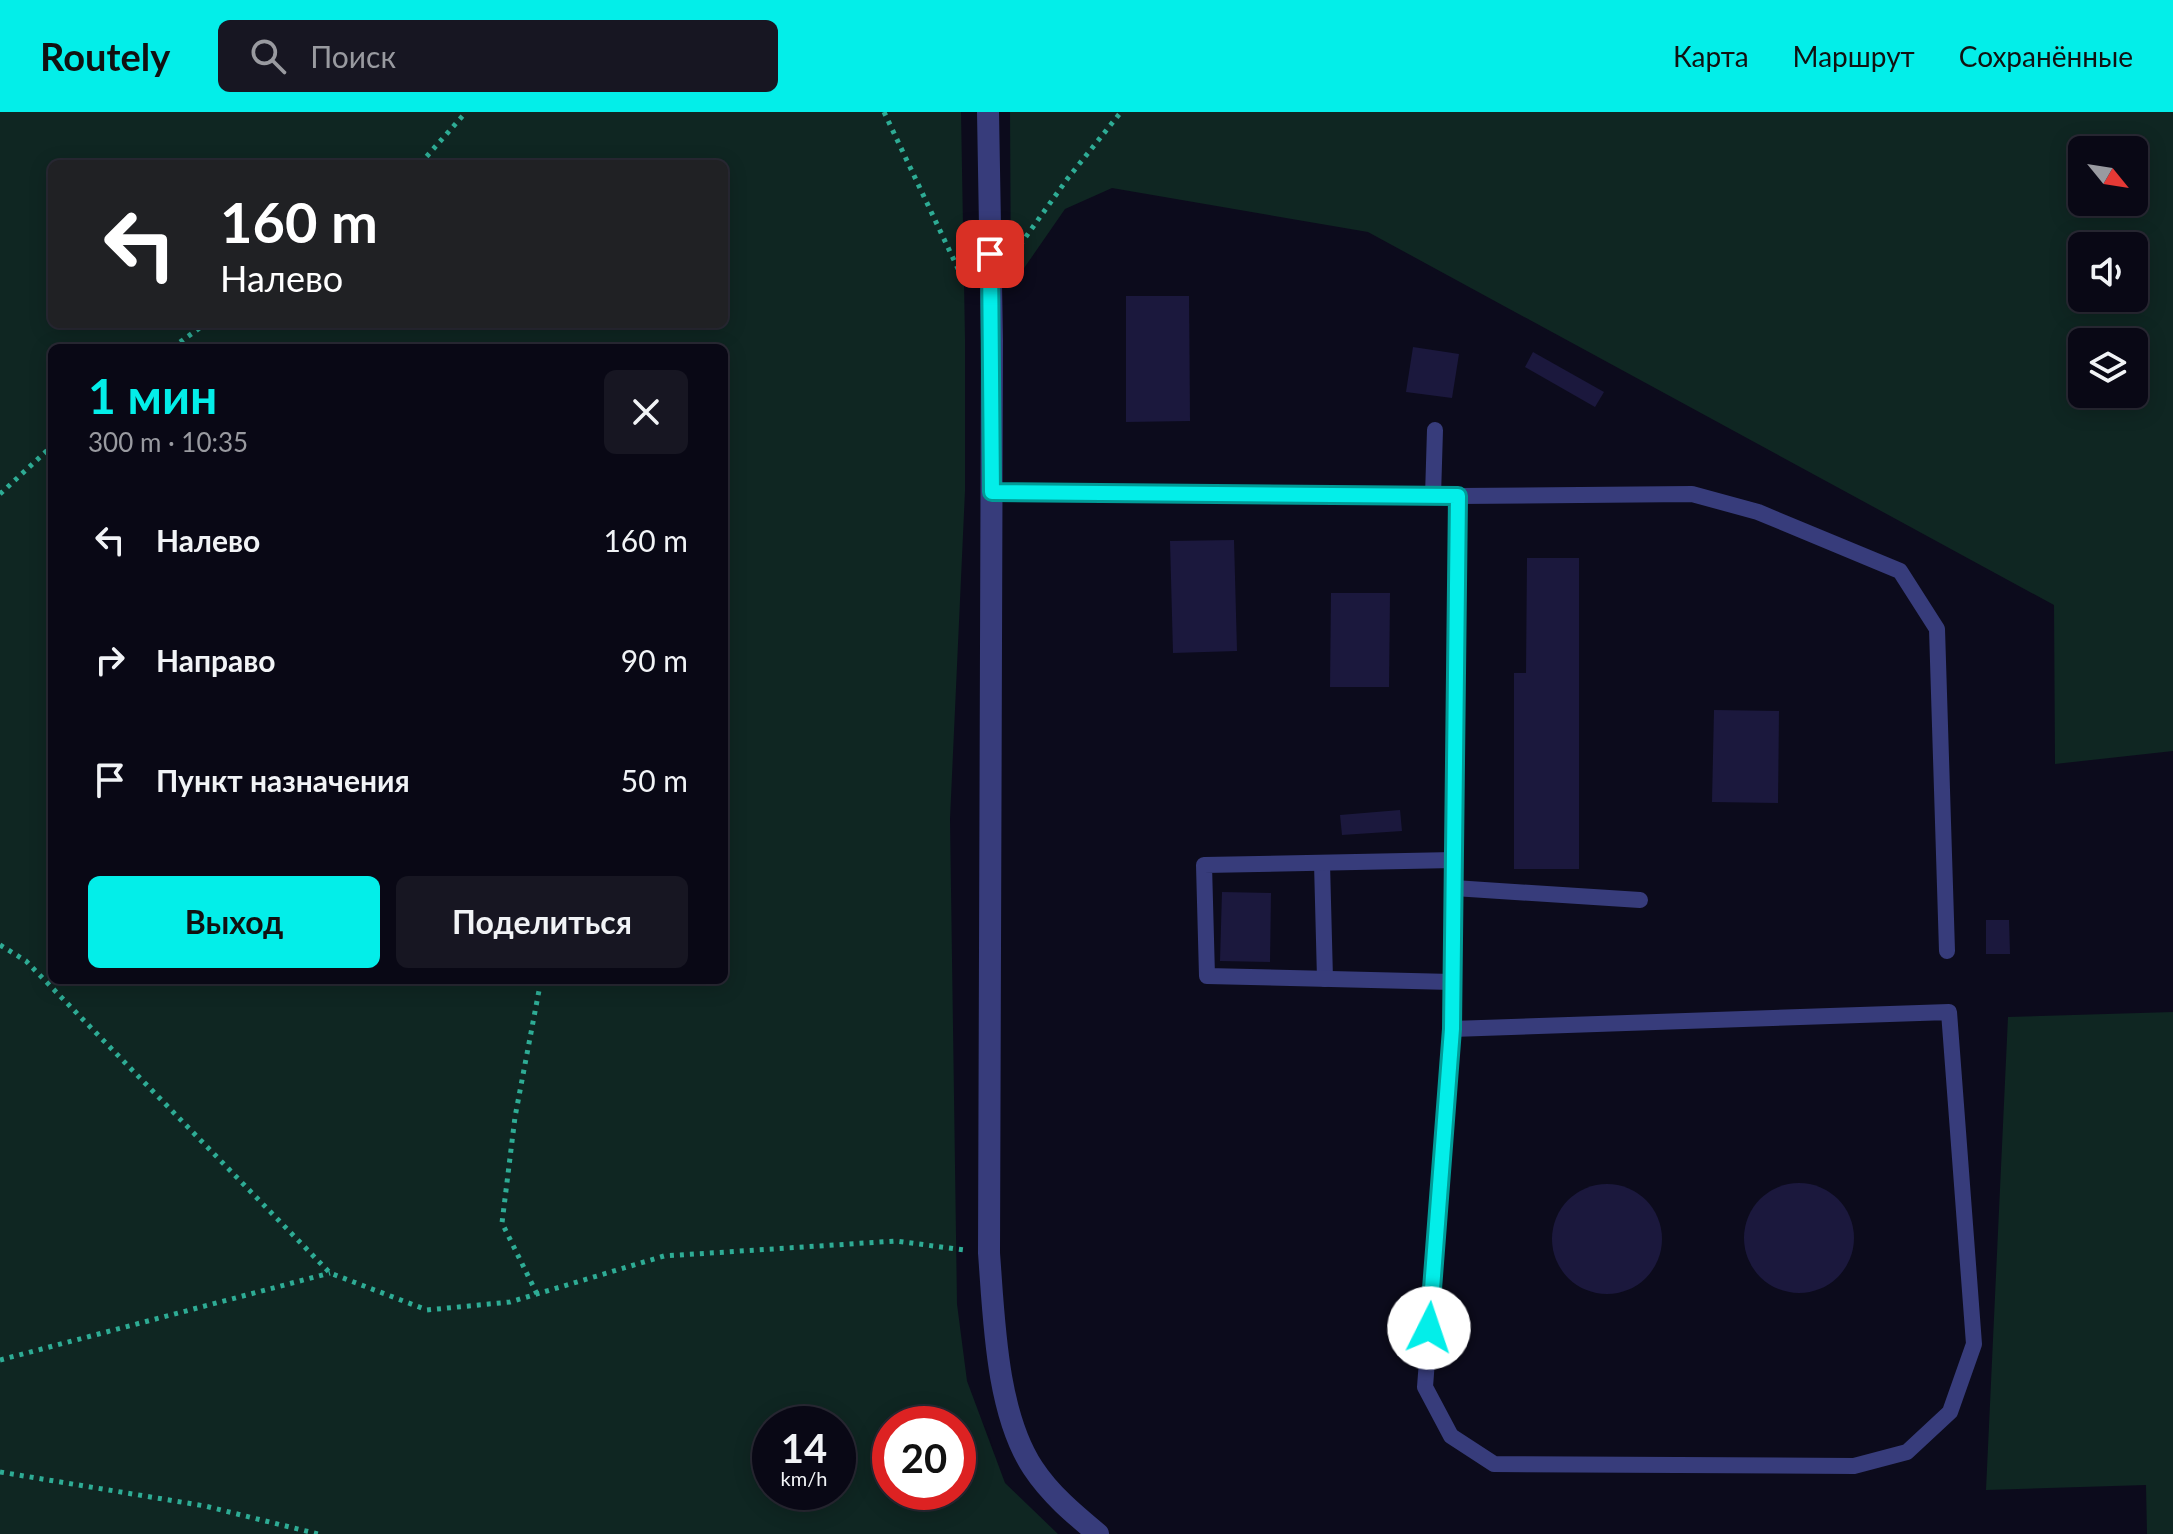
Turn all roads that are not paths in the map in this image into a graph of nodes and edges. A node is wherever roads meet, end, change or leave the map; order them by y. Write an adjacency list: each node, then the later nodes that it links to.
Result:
1 (988, 112): 3 (street)
2 (1435, 430): 4 (lane)
3 (992, 492): 4 (lane); 14 (street)
4 (1433, 496): 5 (lane)
5 (1458, 496): 6 (lane); 10 (lane)
6 (1454, 860): 7 (lane); 8 (lane)
7 (1322, 863): 11 (lane); 11 (lane)
8 (1454, 888): 9 (lane); 12 (lane)
9 (1640, 900)
10 (1947, 951)
11 (1325, 979): 12 (lane)
12 (1452, 982): 13 (lane)
13 (1452, 1029): 13 (lane)
14 (1098, 1534)

